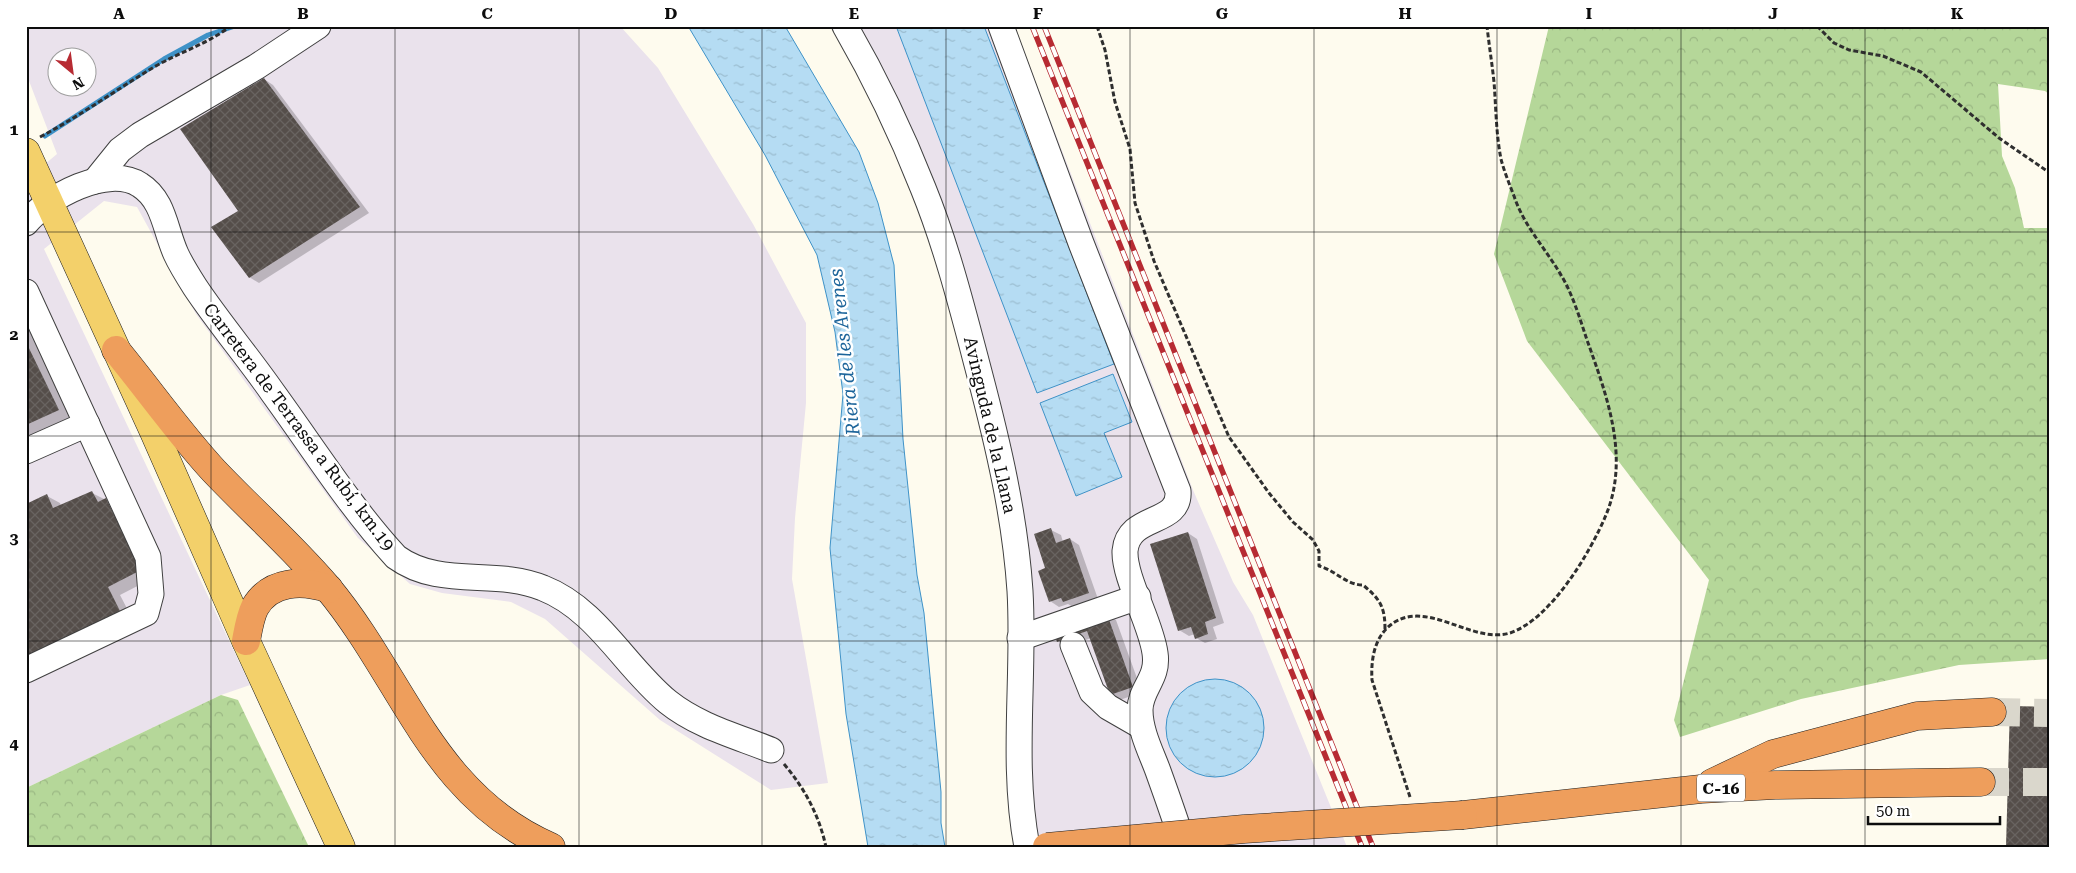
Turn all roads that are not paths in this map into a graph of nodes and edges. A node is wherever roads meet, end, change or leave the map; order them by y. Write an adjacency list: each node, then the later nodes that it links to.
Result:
1 (318, 26): 5 (street)
2 (845, 26): 14 (street, Avinguda de la Llana)
3 (1000, 26): 13 (street)
4 (30, 146): 6 (main road)
5 (96, 181): 6 (street, Carretera de Terrassa a Rubí, km.19); 20 (street, Carretera de Terrassa a Rubí, km.19)
6 (49, 203): 7 (street, Carretera de Terrassa a Rubí, km.19); 9 (main road)
7 (26, 223)
8 (26, 292): 10 (street)
9 (116, 350): 12 (highway); 15 (main road)
10 (87, 424): 11 (street); 17 (street)
11 (26, 451)
12 (329, 589): 15 (highway); 24 (highway)
13 (1138, 597): 14 (street); 19 (street)
14 (1020, 638): 25 (street, Avinguda de la Llana)
15 (246, 641): 23 (main road)
16 (1073, 645): 19 (street)
17 (26, 670)
18 (1992, 712): 22 (highway, C-16)
19 (1142, 726): 27 (street)
20 (772, 750)
21 (1981, 782): 22 (highway, C-16)
22 (1700, 789): 26 (highway, C-16, bridge)
23 (341, 847)
24 (552, 847)
25 (1027, 847)
26 (1047, 847)
27 (1184, 847)

